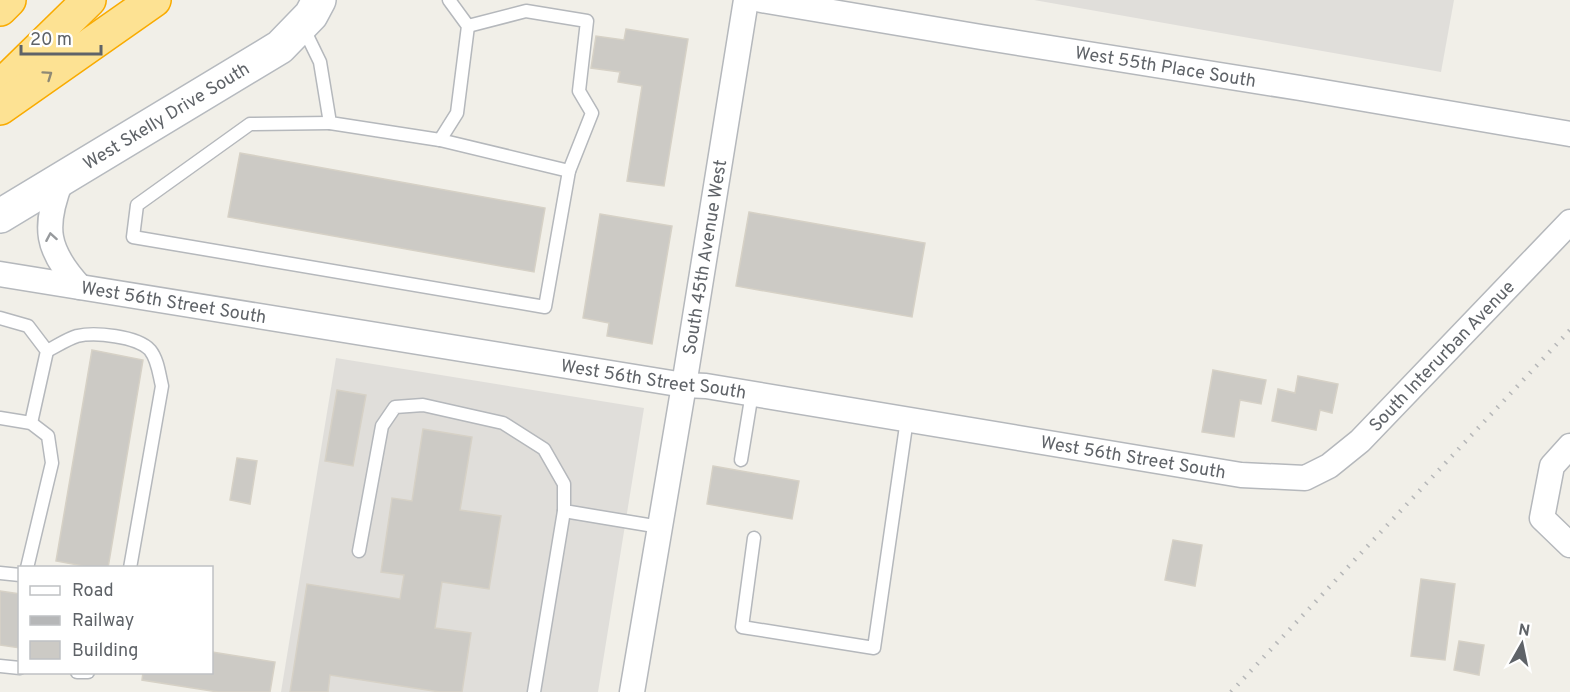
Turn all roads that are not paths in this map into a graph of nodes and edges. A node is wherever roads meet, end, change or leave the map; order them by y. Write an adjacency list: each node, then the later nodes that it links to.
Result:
1 (9, 0): 7 (highway)
2 (89, 0): 10 (highway)
3 (154, 0): 11 (highway, one-way to 3)
4 (449, 0): 9 (lane)
5 (746, 0): 23 (street, South 45th Avenue West)
6 (761, 0): 13 (street, West 55th Place South)
7 (0, 9)
8 (310, 12): 12 (lane); 16 (street, West Skelly Drive South)
9 (468, 26): 14 (lane); 15 (lane)
10 (0, 87)
11 (0, 108)
12 (330, 123): 14 (lane); 15 (lane)
13 (1570, 134)
14 (440, 140): 15 (lane)
15 (569, 171)
16 (61, 181): 17 (street, West Skelly Drive South); 20 (street, one-way to 16)
17 (0, 216)
18 (1570, 222): 30 (street, South Interurban Avenue)
19 (0, 274): 20 (street, West 56th Street South)
20 (80, 287): 23 (street, West 56th Street South)
21 (0, 318): 22 (lane)
22 (47, 351): 27 (lane); 37 (lane)
23 (684, 385): 24 (street, West 56th Street South); 32 (street, South 45th Avenue West)
24 (752, 393): 26 (street, West 56th Street South); 29 (lane)
25 (0, 418): 27 (lane)
26 (907, 419): 30 (street, West 56th Street South); 33 (lane)
27 (31, 423): 36 (lane)
28 (1570, 446): 34 (street)
29 (741, 460)
30 (1305, 478)
31 (564, 511): 32 (lane); 35 (lane); 42 (lane)
32 (660, 528): 43 (street, South 45th Avenue West)
33 (754, 538)
34 (1570, 545)
35 (359, 552)
36 (27, 566)
37 (130, 566)
38 (0, 573): 39 (lane)
39 (18, 575)
40 (0, 666): 41 (lane)
41 (18, 668)
42 (534, 692)
43 (632, 692)

